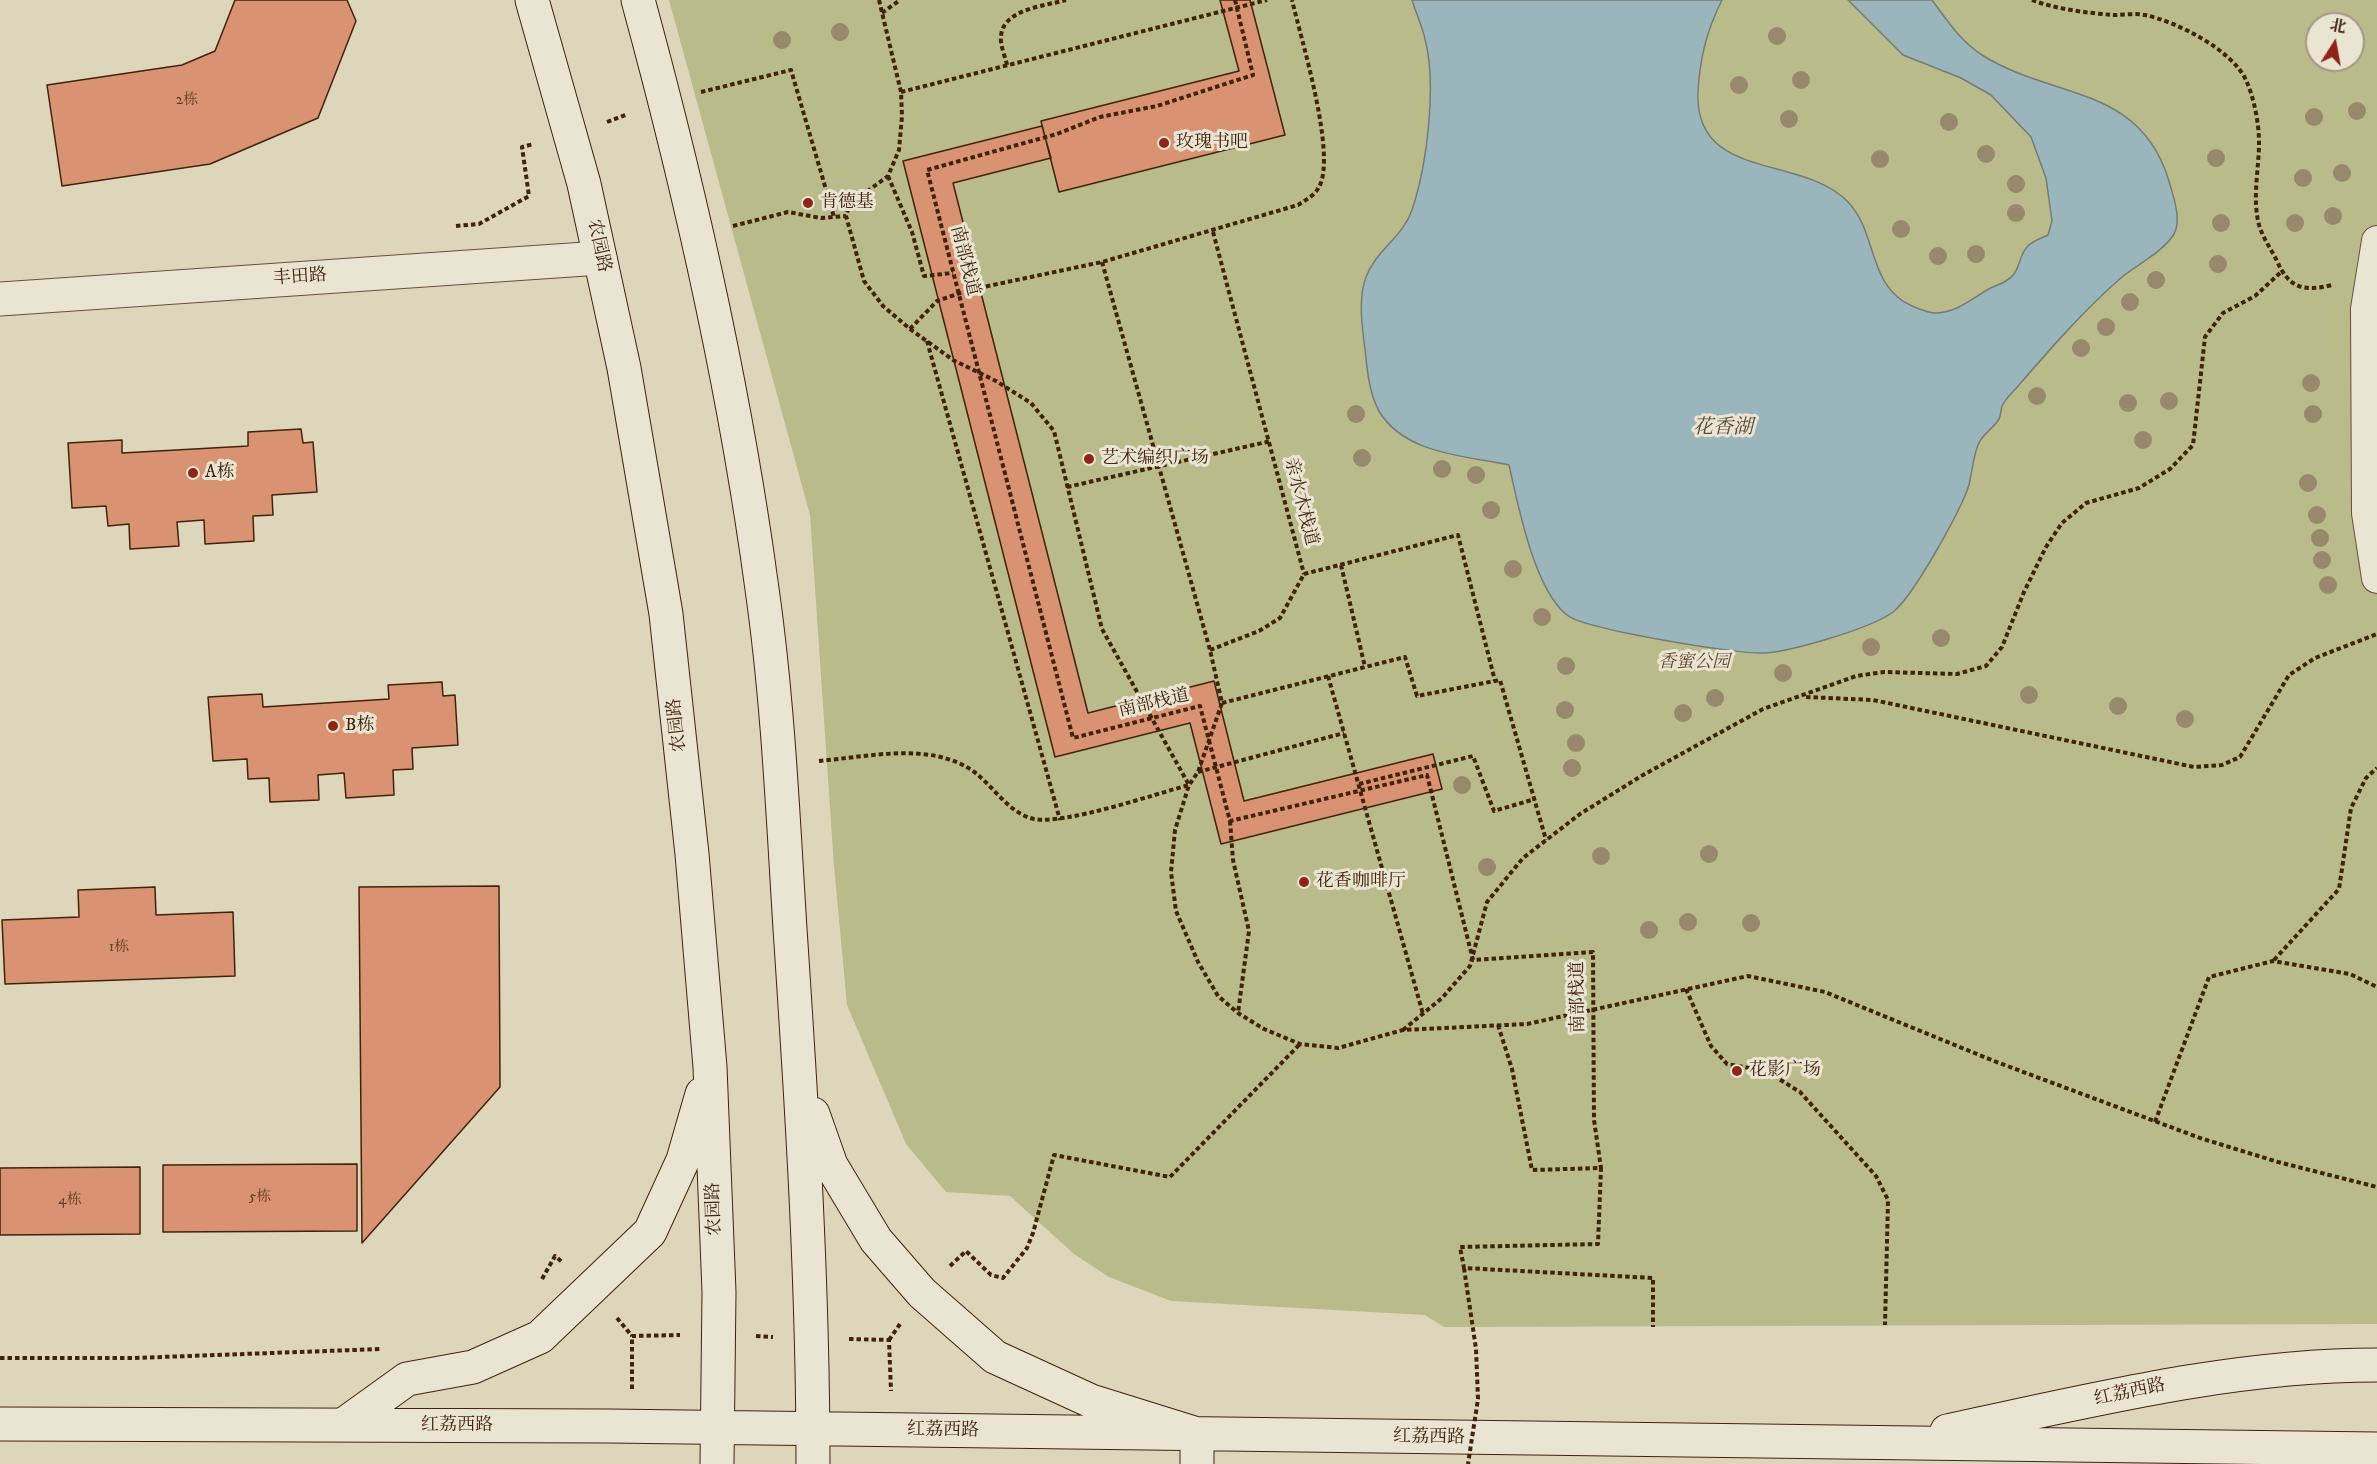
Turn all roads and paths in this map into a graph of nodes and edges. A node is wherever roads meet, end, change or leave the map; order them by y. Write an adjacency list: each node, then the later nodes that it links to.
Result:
1 (532, 0): 14 (main road, 农园路)
2 (638, 0): 13 (main road)
3 (879, 0): 10 (path)
4 (900, 0): 10 (path)
5 (1066, 0): 11 (path)
6 (1235, 0): 24 (path, 南部栈道, bridge)
7 (1267, 0): 11 (path)
8 (1292, 0): 19 (path)
9 (2032, 0): 25 (path)
10 (882, 13): 12 (path)
11 (1007, 65): 12 (path)
12 (901, 92): 15 (path)
13 (665, 101): 14 (path); 17 (path); 20 (main road)
14 (571, 134): 18 (path); 22 (main road, 农园路)
15 (888, 176): 16 (path); 24 (path)
16 (846, 216): 17 (path); 28 (path)
17 (834, 217): 20 (path)
18 (444, 226)
19 (1214, 232): 23 (path); 30 (path, 亲水木栈道)
20 (698, 235): 44 (main road)
21 (2377, 241): 26 (street)
22 (600, 258): 27 (main road, 丰田路); 61 (main road, 农园路)
23 (1102, 262): 28 (path); 31 (path)
24 (954, 273): 51 (path, 南部栈道, bridge)
25 (2280, 273): 26 (path); 41 (path)
26 (2371, 274): 35 (street)
27 (0, 299)
28 (910, 329): 29 (path)
29 (927, 341): 32 (path); 50 (path)
30 (1271, 441): 31 (path); 34 (path, 亲水木栈道)
31 (1159, 465): 32 (path); 37 (path)
32 (1067, 487): 48 (path)
33 (1341, 565): 34 (path, 亲水木栈道); 38 (path); 40 (path, 亲水木栈道)
34 (1304, 574): 37 (path)
35 (2377, 578)
36 (2377, 634): 41 (path)
37 (1210, 650): 42 (path)
38 (1365, 667): 39 (path); 40 (path)
39 (1328, 676): 42 (path); 43 (path)
40 (1495, 681): 49 (path)
41 (1802, 697): 52 (path)
42 (1222, 703): 46 (path)
43 (1344, 733): 46 (path); 47 (path)
44 (779, 764): 50 (path); 62 (main road)
45 (2377, 768): 53 (path)
46 (1198, 772): 48 (path)
47 (1359, 784): 49 (path); 57 (path)
48 (1189, 785): 50 (path); 56 (path)
49 (1535, 799): 52 (path)
50 (1060, 820)
51 (1230, 821): 56 (path); 64 (path, 南部栈道, bridge)
52 (1546, 840): 57 (path)
53 (2273, 961): 54 (path); 63 (path)
54 (2377, 987)
55 (1686, 989): 58 (path); 63 (path); 70 (path)
56 (1238, 1014): 60 (path)
57 (1423, 1014): 59 (path)
58 (1498, 1025): 59 (path); 64 (path)
59 (1403, 1030): 60 (path)
60 (1300, 1044): 69 (path)
61 (710, 1067): 76 (main road); 77 (main road, 农园路)
62 (800, 1078): 69 (main road); 78 (main road)
63 (2156, 1122): 65 (path)
64 (1601, 1168): 67 (path, 南部栈道)
65 (2377, 1187)
66 (555, 1256): 68 (path)
67 (1464, 1268): 71 (path); 84 (path, bridge)
68 (539, 1284)
69 (922, 1293): 80 (main road)
70 (1885, 1326)
71 (1653, 1327)
72 (388, 1349): 73 (path)
73 (0, 1358)
74 (2377, 1365): 79 (main road, 红荔西路)
75 (0, 1424): 76 (main road, 红荔西路)
76 (344, 1425): 77 (main road, 红荔西路)
77 (718, 1428): 78 (main road, 红荔西路); 82 (main road, 农园路)
78 (813, 1430): 80 (main road, 红荔西路); 83 (main road)
79 (1885, 1443): 80 (main road, 红荔西路); 81 (main road, 红荔西路)
80 (1197, 1449)
81 (2377, 1449)
82 (717, 1464)
83 (813, 1464)
84 (1468, 1464)

